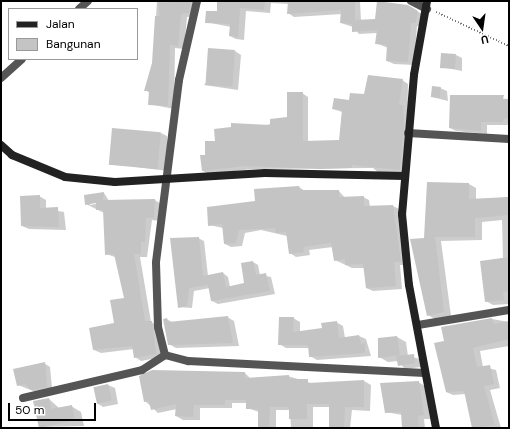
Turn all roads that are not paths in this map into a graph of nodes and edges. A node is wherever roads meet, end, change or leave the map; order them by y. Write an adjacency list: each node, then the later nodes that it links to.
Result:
1 (88, 1): 5 (street)
2 (197, 1): 12 (street)
3 (411, 1): 4 (street)
4 (427, 5): 8 (street)
5 (80, 8)
6 (21, 60): 7 (street)
7 (1, 78)
8 (408, 133): 9 (street); 11 (street)
9 (509, 139)
10 (1, 145): 12 (street)
11 (405, 176): 12 (street); 14 (street)
12 (168, 180): 15 (street)
13 (509, 310): 14 (street)
14 (418, 325): 16 (street)
15 (165, 355): 16 (street); 17 (street)
16 (425, 373): 18 (street)
17 (23, 398)
18 (436, 428)

